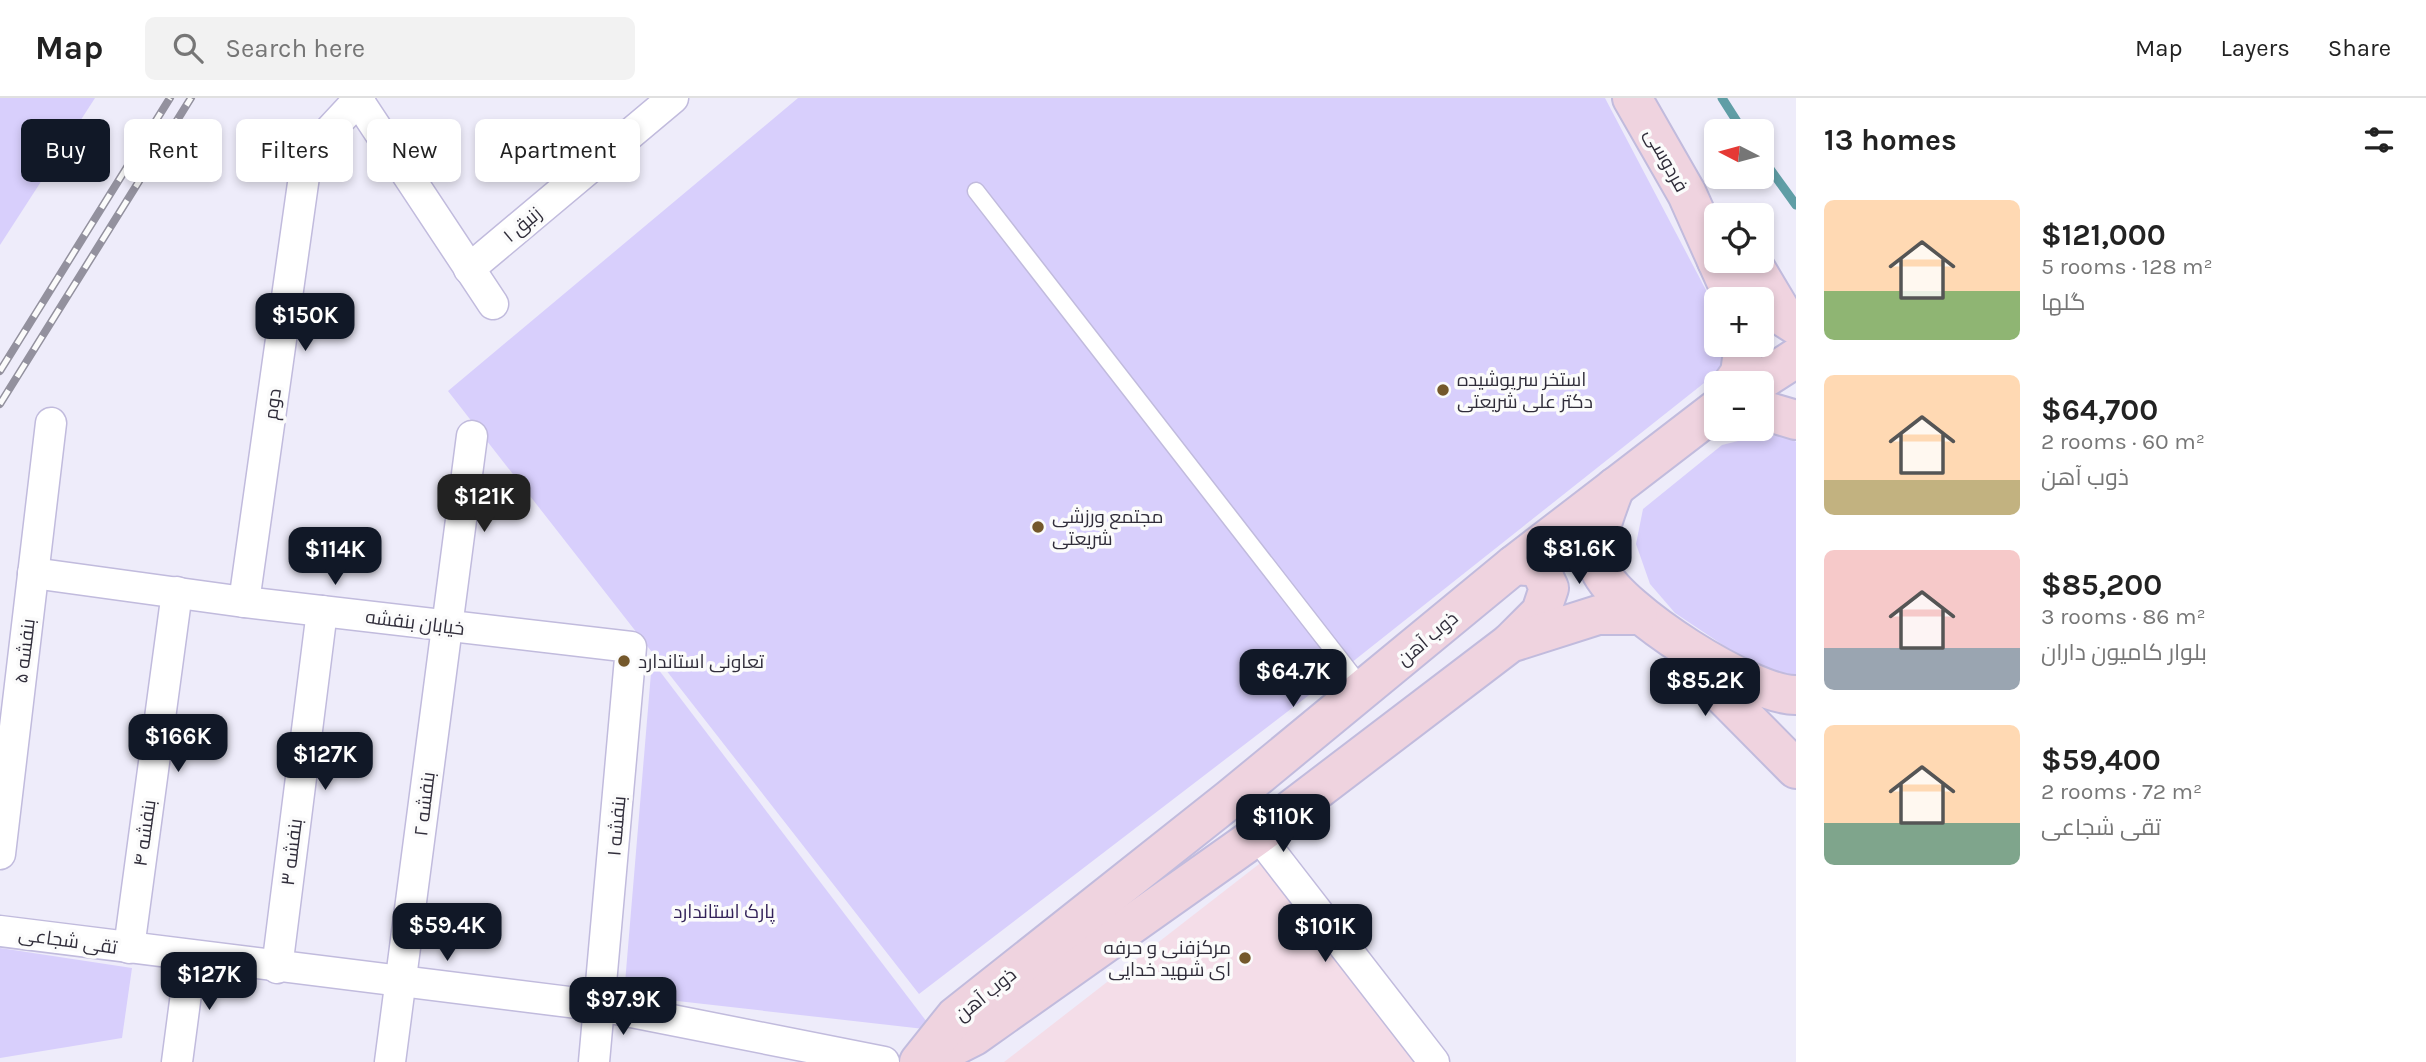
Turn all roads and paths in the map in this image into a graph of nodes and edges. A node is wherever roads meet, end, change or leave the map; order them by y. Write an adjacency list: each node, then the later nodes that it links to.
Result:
1 (673, 98): 8 (street, زنبق ۱)
2 (1632, 98): 7 (main road, فردوسی)
3 (1663, 98): 6 (main road, فردوسی)
4 (359, 99): 8 (street); 23 (street, دوم)
5 (976, 191): 29 (lane)
6 (1719, 203)
7 (1704, 232)
8 (469, 269): 10 (street)
9 (1758, 273): 11 (main road)
10 (494, 304)
11 (1796, 325)
12 (1796, 358): 13 (main road)
13 (1774, 372)
14 (1774, 414): 16 (main road)
15 (1704, 416): 19 (main road, ذوب آهن)
16 (1796, 420)
17 (51, 423): 21 (street, بنفشه ۵)
18 (472, 436): 26 (street, بنفشه ۲)
19 (1615, 487): 20 (main road, ذوب آهن); 25 (main road)
20 (1514, 565): 27 (main road); 29 (main road, ذوب آهن)
21 (33, 573): 22 (street, خیابان بنفشه); 33 (street, بنفشه ۵)
22 (177, 592): 23 (street, خیابان بنفشه); 35 (street, بنفشه ۴)
23 (244, 601): 24 (street, خیابان بنفشه)
24 (322, 611): 26 (street, خیابان بنفشه); 37 (street, بنفشه ۳)
25 (1646, 621): 27 (main road, ذوب آهن); 30 (main road); 31 (main road)
26 (446, 625): 28 (street, خیابان بنفشه); 38 (street, بنفشه ۲)
27 (1510, 643): 32 (main road, ذوب آهن)
28 (631, 647): 39 (street, بنفشه ۱)
29 (1364, 690): 44 (main road, ذوب آهن)
30 (1796, 695)
31 (1796, 769)
32 (1258, 835): 44 (main road, ذوب آهن); 45 (street)
33 (0, 854)
34 (0, 931): 35 (street, تقی شجاعی)
35 (129, 948): 36 (street, تقی شجاعی)
36 (191, 956): 37 (street, تقی شجاعی); 40 (street)
37 (277, 968): 38 (street, تقی شجاعی)
38 (402, 984): 39 (street, تقی شجاعی); 41 (street, بنفشه ۲)
39 (601, 1006): 42 (street, بنفشه ۱); 43 (street, تقی شجاعی)
40 (177, 1062)
41 (390, 1062)
42 (594, 1062)
43 (884, 1062)
44 (920, 1062)
45 (1434, 1062)

